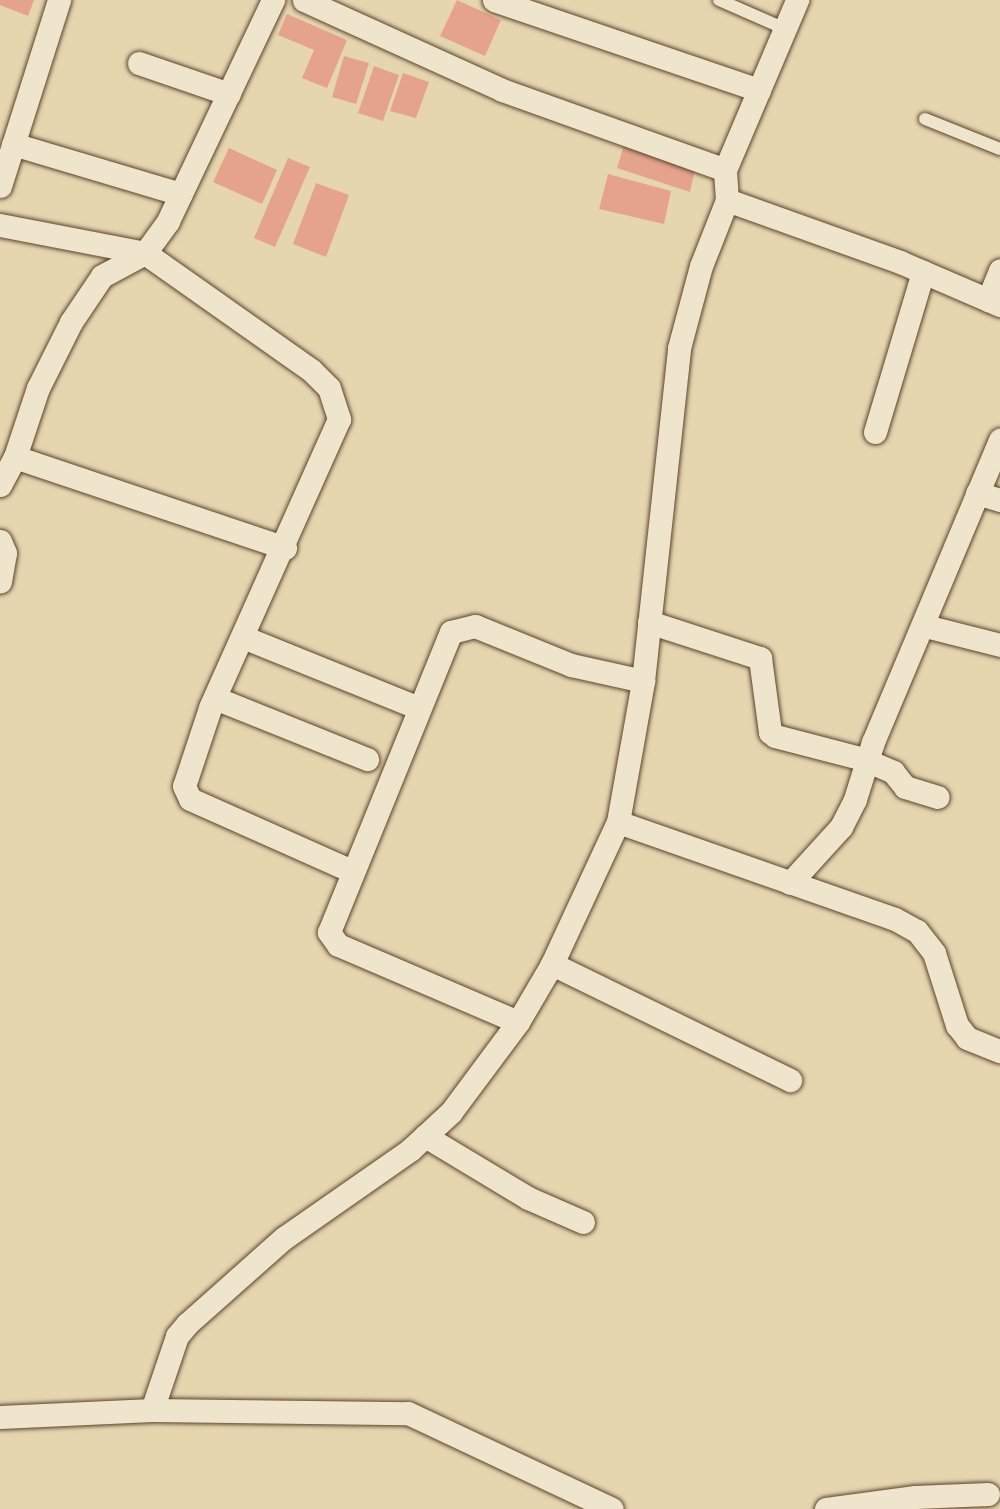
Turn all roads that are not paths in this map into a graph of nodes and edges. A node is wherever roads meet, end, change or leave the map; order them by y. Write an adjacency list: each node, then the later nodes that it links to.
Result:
1 (59, 0): 12 (street)
2 (273, 0): 10 (street)
3 (304, 0): 14 (street)
4 (494, 0): 9 (street)
5 (719, 0): 7 (lane)
6 (797, 0): 7 (street)
7 (785, 30): 9 (street)
8 (139, 63): 10 (street)
9 (760, 90): 14 (street)
10 (229, 94): 16 (street)
11 (925, 119): 13 (lane)
12 (13, 144): 15 (street); 16 (street)
13 (1000, 149)
14 (725, 170): 17 (street)
15 (0, 186)
16 (181, 194): 19 (street)
17 (727, 200): 21 (street); 32 (street)
18 (0, 225): 19 (street)
19 (145, 253): 25 (street); 30 (street)
20 (1000, 270): 22 (street)
21 (923, 272): 22 (street); 23 (street)
22 (994, 303)
23 (875, 432)
24 (1000, 440): 27 (street)
25 (15, 457): 26 (street); 30 (street)
26 (0, 485)
27 (977, 493): 28 (street); 33 (street)
28 (1000, 500)
29 (0, 541): 31 (street)
30 (285, 548): 34 (street)
31 (0, 582)
32 (649, 622): 36 (street); 40 (street)
33 (925, 625): 35 (street); 40 (street)
34 (243, 637): 37 (street); 38 (street)
35 (1000, 645)
36 (643, 681): 38 (street); 42 (street)
37 (215, 698): 39 (street); 43 (street)
38 (419, 708): 43 (street)
39 (367, 759)
40 (870, 762): 41 (street); 44 (street)
41 (937, 797)
42 (618, 822): 44 (street); 45 (street)
43 (352, 871): 46 (street)
44 (790, 883): 47 (street)
45 (552, 964): 46 (street); 48 (street)
46 (519, 1022): 49 (street)
47 (1000, 1051)
48 (790, 1080)
49 (425, 1136): 50 (street); 51 (street)
50 (583, 1222)
51 (152, 1410): 52 (street); 54 (street)
52 (0, 1417)
53 (988, 1494): 55 (street)
54 (612, 1509)
55 (826, 1509)

